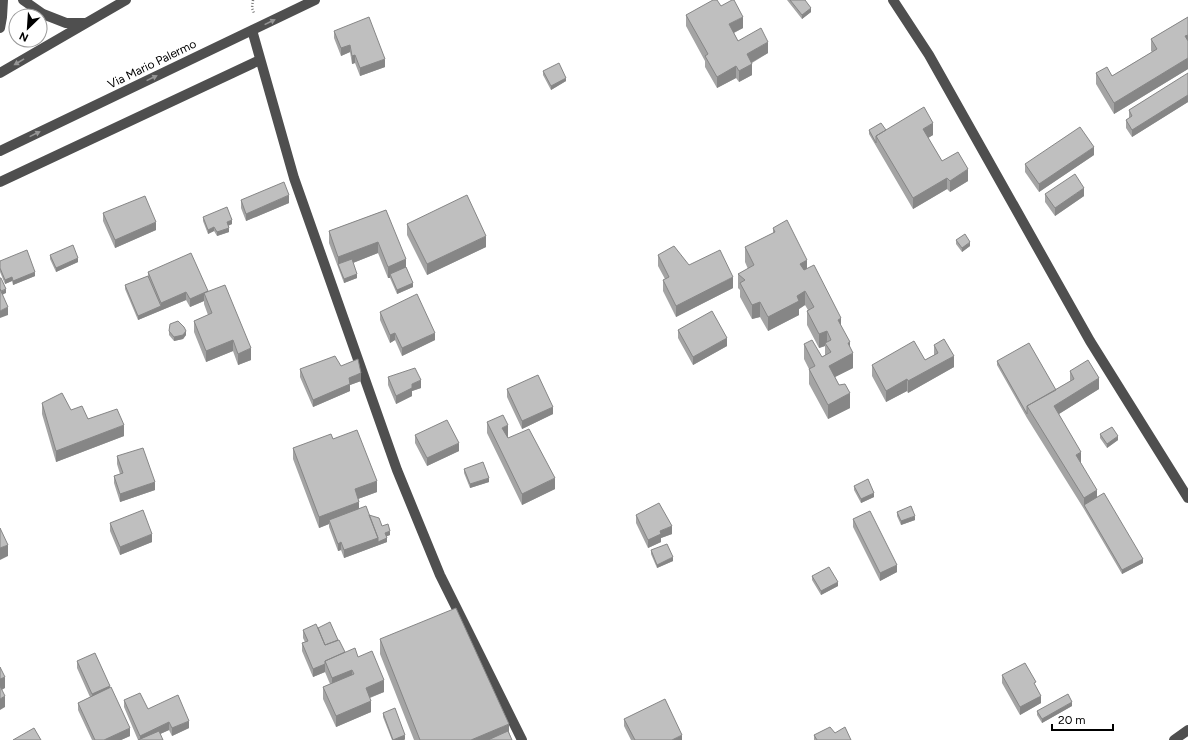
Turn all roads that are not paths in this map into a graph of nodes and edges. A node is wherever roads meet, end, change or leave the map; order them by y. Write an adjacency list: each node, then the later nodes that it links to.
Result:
1 (3, 0): 7 (street)
2 (23, 0): 6 (street)
3 (126, 0): 6 (street)
4 (315, 0): 8 (street, Via Mario Palermo, one-way to 4)
5 (893, 0): 13 (street)
6 (84, 23): 10 (street, one-way to 10)
7 (0, 28)
8 (252, 30): 9 (street); 11 (street, Via Mario Palermo, one-way to 8)
9 (260, 60): 12 (street); 15 (street)
10 (0, 73)
11 (0, 151)
12 (0, 182)
13 (1188, 498)
14 (1188, 730): 16 (street)
15 (522, 740)
16 (1174, 740)

